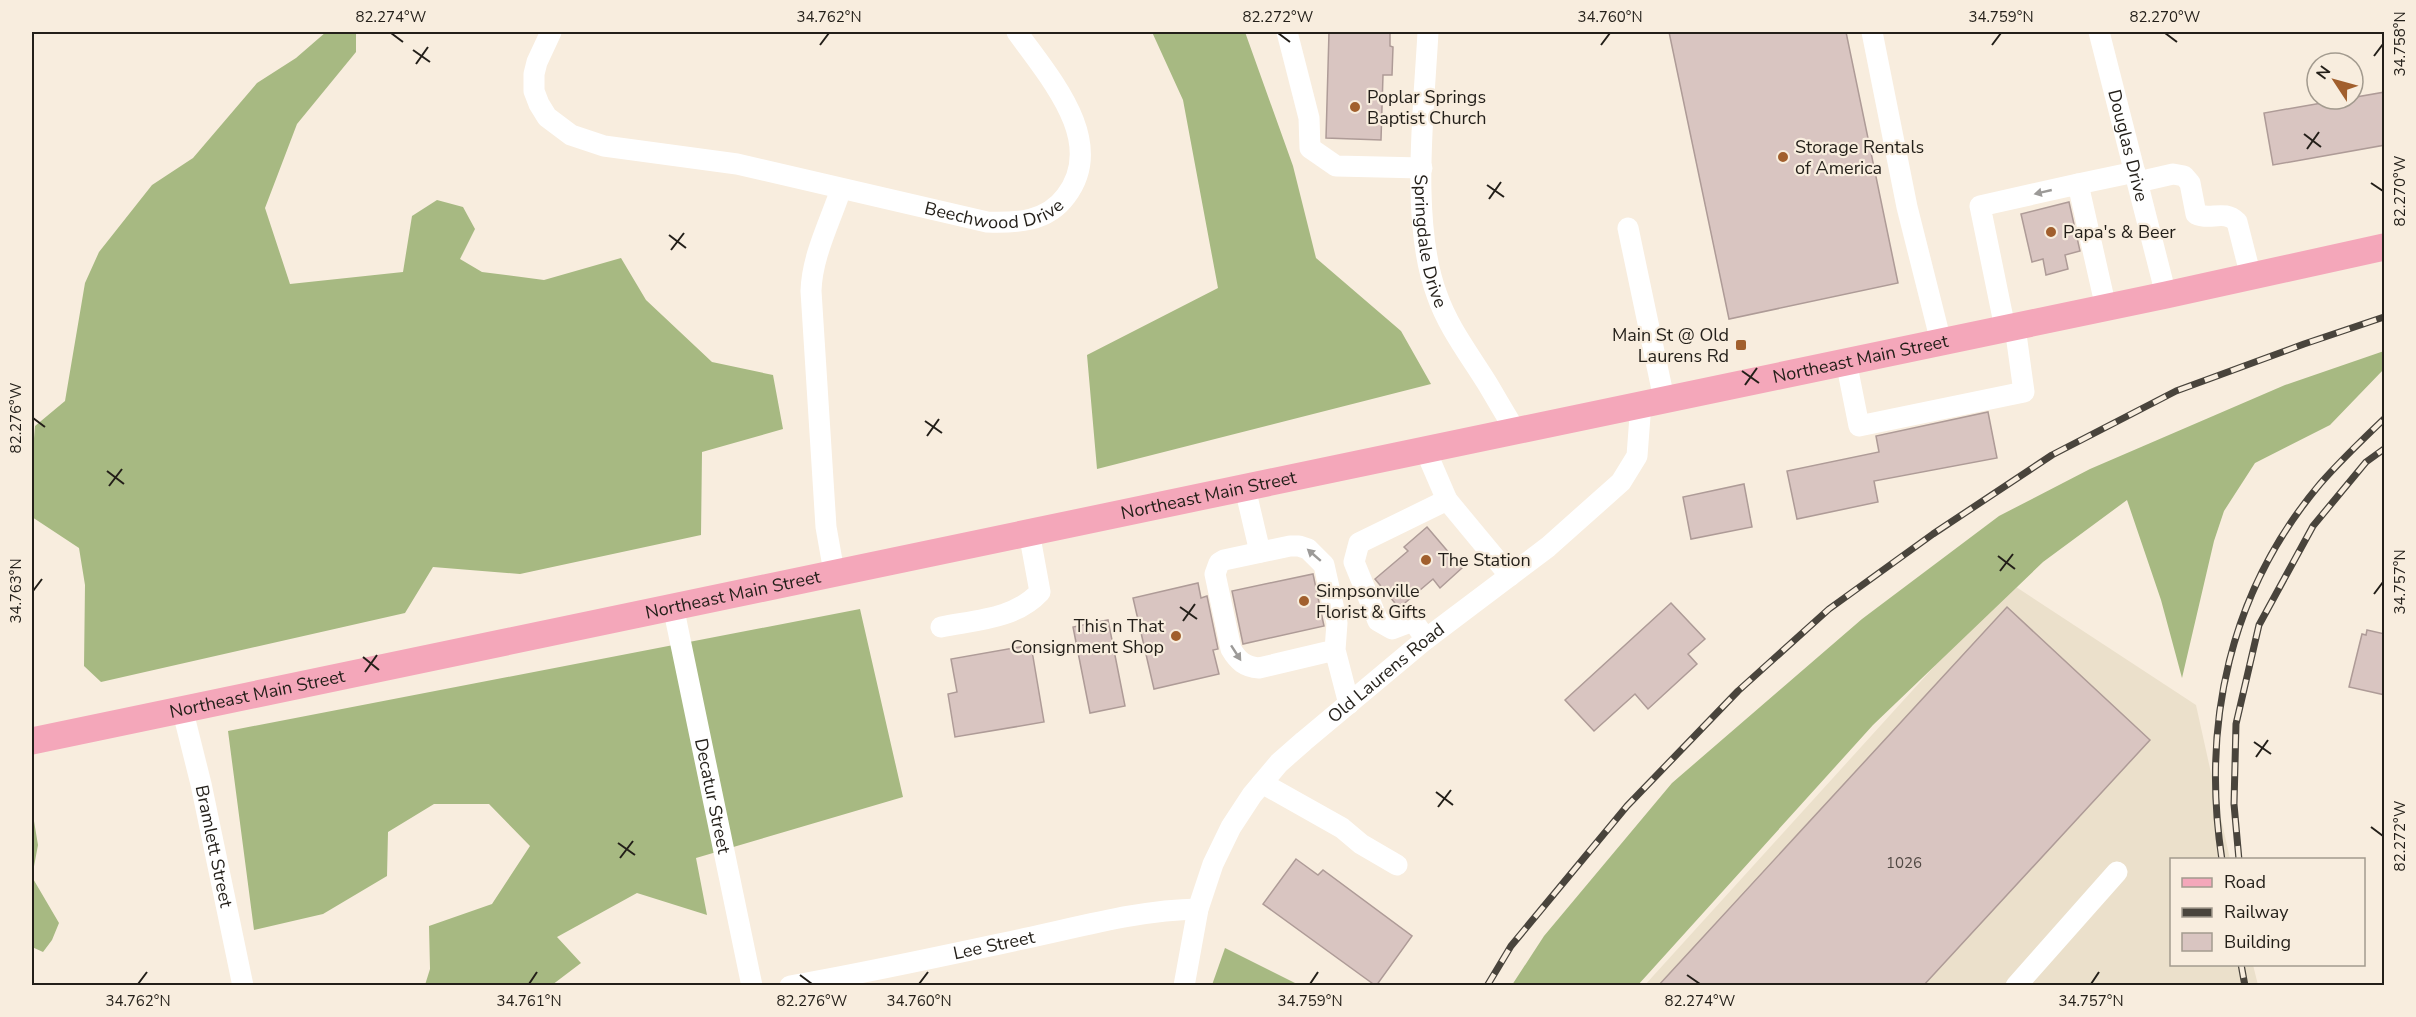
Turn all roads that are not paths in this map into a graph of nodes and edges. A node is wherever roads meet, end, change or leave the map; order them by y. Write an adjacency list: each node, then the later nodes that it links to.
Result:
1 (551, 32): 10 (street, Beechwood Drive)
2 (1017, 32): 10 (street, Beechwood Drive)
3 (1287, 32): 7 (street)
4 (1428, 32): 7 (street, Springdale Drive)
5 (1872, 32): 17 (street)
6 (2099, 32): 8 (street, Douglas Drive)
7 (1422, 168): 20 (street, Springdale Drive)
8 (2137, 177): 9 (street); 13 (street); 14 (street, Douglas Drive)
9 (2078, 184): 15 (street); 16 (street, one-way to 16)
10 (841, 189): 26 (street)
11 (1628, 228): 19 (street, Old Laurens Road)
12 (2385, 248): 13 (main road, Northeast Main Street)
13 (2251, 277): 14 (main road, Northeast Main Street)
14 (2166, 296): 15 (main road, Northeast Main Street)
15 (2106, 308): 16 (main road, Northeast Main Street)
16 (2010, 327): 17 (main road, Northeast Main Street); 18 (street)
17 (1941, 342): 18 (main road, Northeast Main Street)
18 (1846, 361): 19 (main road, Northeast Main Street)
19 (1652, 401): 20 (main road, Northeast Main Street); 27 (street, Old Laurens Road)
20 (1515, 430): 21 (main road, Northeast Main Street)
21 (1425, 449): 22 (main road, Northeast Main Street); 23 (street)
22 (1245, 488): 24 (main road, Northeast Main Street); 25 (street)
23 (1447, 500): 27 (street); 30 (street)
24 (1029, 532): 26 (main road, Northeast Main Street); 29 (street)
25 (1260, 552): 31 (street, one-way to 25); 31 (street, one-way to 31)
26 (834, 572): 28 (main road, Northeast Main Street)
27 (1510, 576): 30 (street, Old Laurens Road)
28 (674, 606): 33 (main road, Northeast Main Street); 40 (street, Decatur Street)
29 (941, 627)
30 (1426, 639): 32 (street, Old Laurens Road)
31 (1335, 650): 32 (street)
32 (1349, 704): 35 (street, Old Laurens Road)
33 (182, 708): 34 (main road, Northeast Main Street); 39 (street, Bramlett Street)
34 (32, 741)
35 (1262, 783): 36 (street); 38 (street, Old Laurens Road)
36 (1397, 865)
37 (2117, 872): 43 (street)
38 (1198, 909): 41 (street, Lee Street); 42 (street, Old Laurens Road)
39 (243, 986)
40 (752, 986)
41 (790, 986)
42 (1184, 986)
43 (2016, 986)

